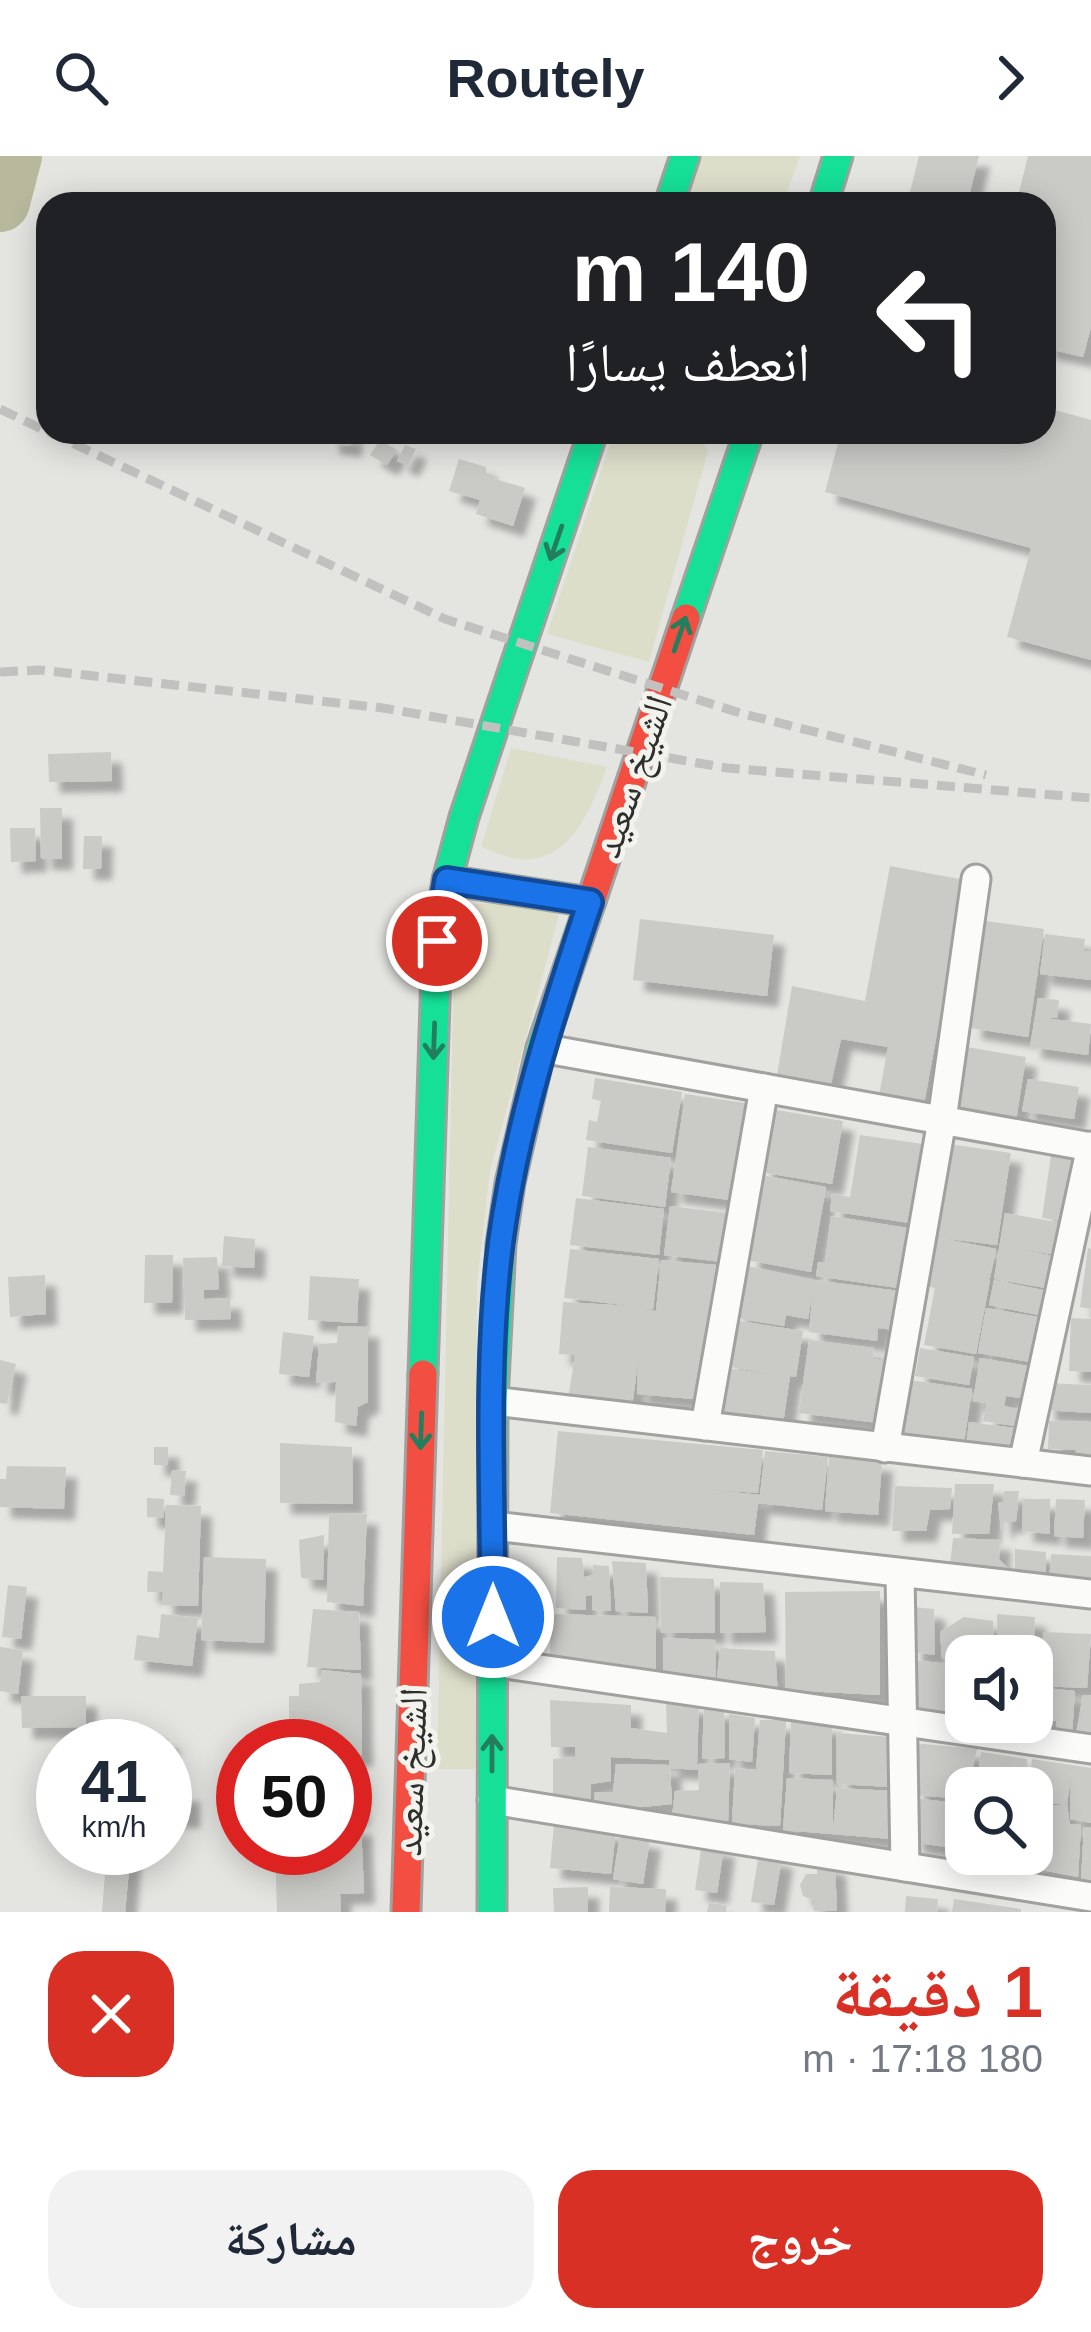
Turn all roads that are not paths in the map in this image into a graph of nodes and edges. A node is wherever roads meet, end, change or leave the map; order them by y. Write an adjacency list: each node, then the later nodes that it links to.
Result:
1 (685, 156): 3 (main road)
2 (838, 156): 4 (main road)
3 (673, 192)
4 (827, 192)
5 (589, 444): 8 (main road, الشيخ سعيد, one-way to 8)
6 (745, 444): 9 (main road, الشيخ سعيد, one-way to 6)
7 (976, 879): 12 (street)
8 (447, 880): 9 (main road); 28 (main road, الشيخ سعيد, one-way to 28)
9 (590, 902): 10 (main road, الشيخ سعيد)
10 (541, 1048): 11 (street); 14 (main road, الشيخ سعيد)
11 (764, 1088): 12 (street); 15 (street)
12 (942, 1120): 13 (street); 16 (street)
13 (1091, 1146): 17 (street)
14 (493, 1401): 15 (street); 19 (main road, الشيخ سعيد)
15 (705, 1426): 16 (street)
16 (885, 1448): 17 (street)
17 (1023, 1463): 18 (street)
18 (1091, 1471)
19 (493, 1526): 20 (street); 22 (main road, الشيخ سعيد)
20 (900, 1573): 21 (street); 23 (street)
21 (1091, 1594)
22 (492, 1662): 23 (street); 25 (main road, الشيخ سعيد, one-way to 22)
23 (906, 1722): 24 (street); 26 (street)
24 (1091, 1749)
25 (492, 1800): 26 (street); 29 (main road, الشيخ سعيد)
26 (905, 1867): 27 (street)
27 (1091, 1897)
28 (406, 1912)
29 (492, 1912)

